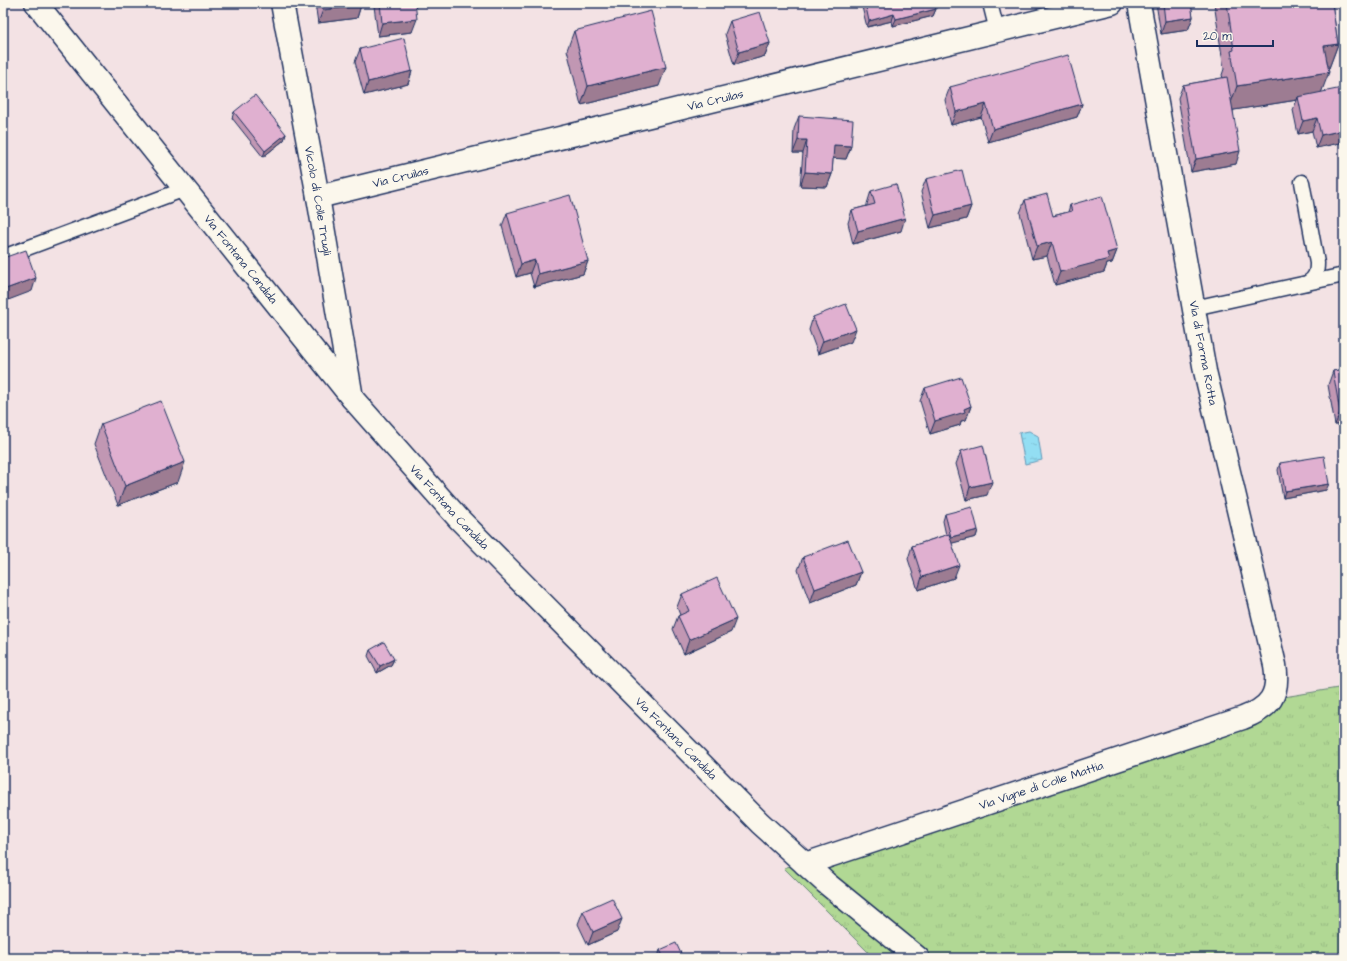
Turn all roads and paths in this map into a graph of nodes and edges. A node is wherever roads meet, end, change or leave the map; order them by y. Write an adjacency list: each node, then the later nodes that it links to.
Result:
1 (36, 3): 8 (street, Via Fontana Candida)
2 (282, 3): 9 (street, Vicolo di Colle Trugli)
3 (990, 3): 6 (lane)
4 (1112, 3): 6 (street, Via Cruilas)
5 (1140, 3): 13 (street, Via di Forma Rotta)
6 (997, 31): 9 (street, Via Cruilas)
7 (1302, 182): 12 (lane)
8 (185, 189): 10 (lane); 14 (street, Via Fontana Candida)
9 (318, 197): 14 (street, Vicolo di Colle Trugli)
10 (3, 257)
11 (1344, 275): 12 (lane)
12 (1307, 283): 13 (lane)
13 (1194, 308): 15 (street, Via di Forma Rotta)
14 (352, 398): 16 (street, Via Fontana Candida)
15 (1272, 699): 16 (street, Via Vigne di Colle Mattia)
16 (805, 864): 17 (street, Via Fontana Candida)
17 (918, 958)

